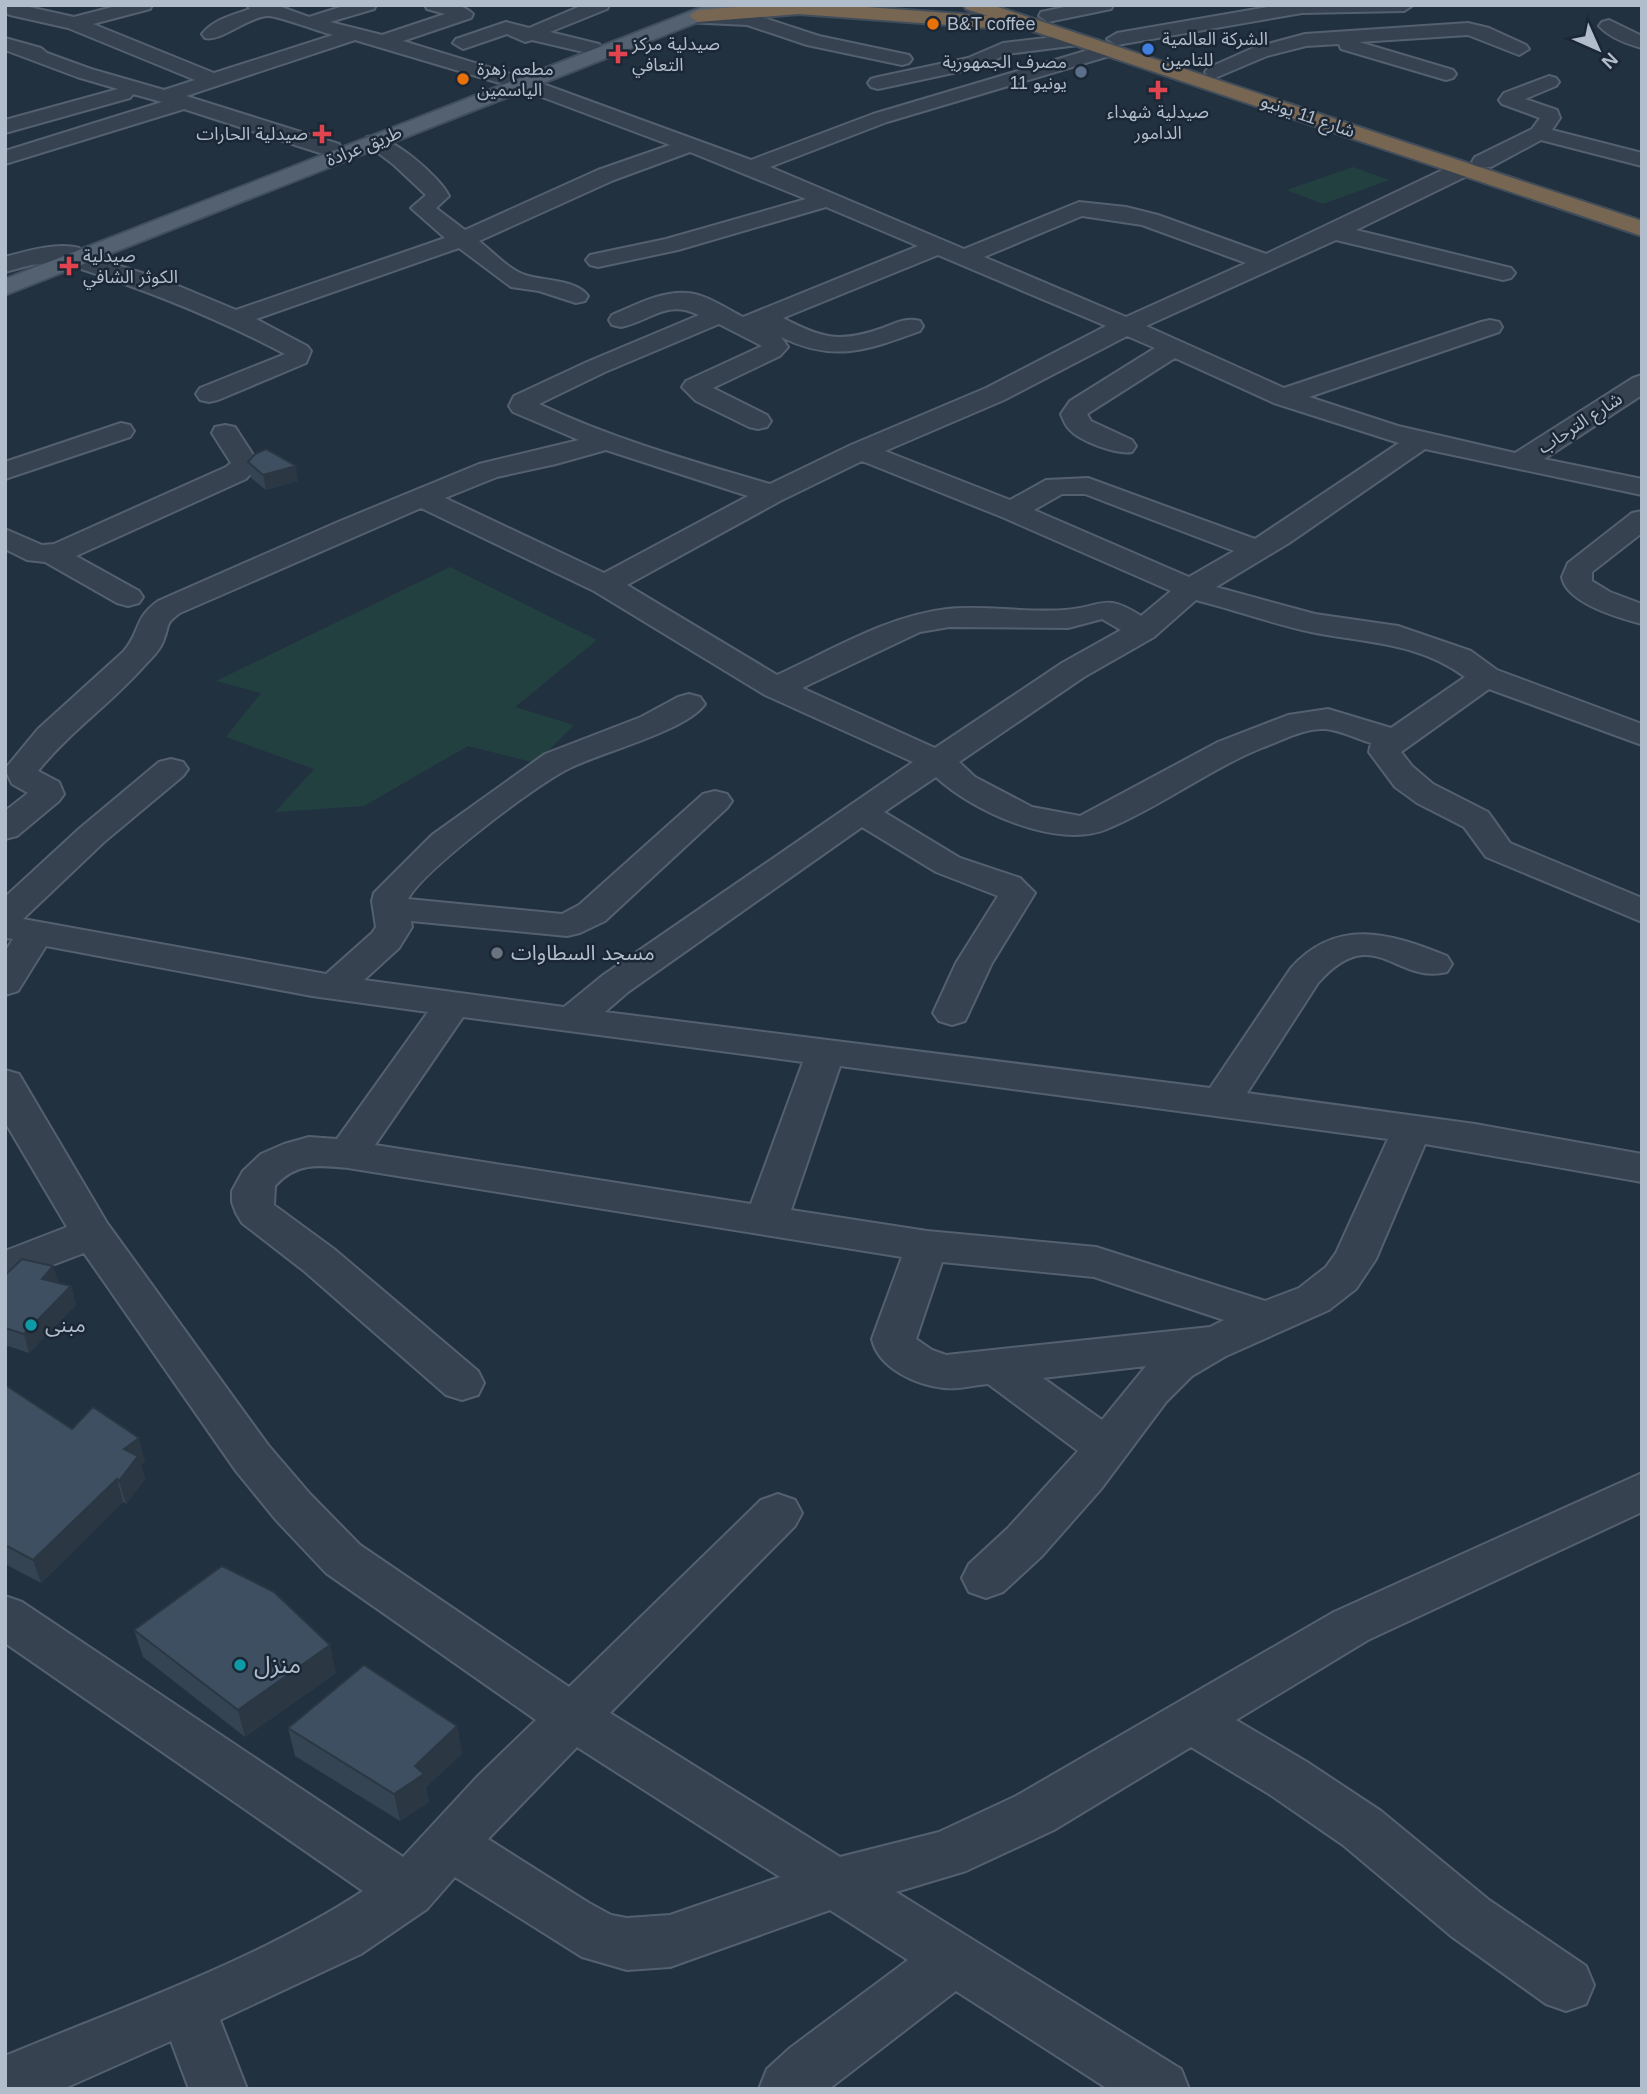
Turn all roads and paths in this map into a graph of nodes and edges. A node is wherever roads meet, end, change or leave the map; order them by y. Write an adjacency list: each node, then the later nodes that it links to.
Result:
1 (143, 5): 16 (street)
2 (367, 5): 17 (street)
3 (434, 5): 24 (street)
4 (600, 5): 19 (street)
5 (724, 5): 14 (main road, طريق عرادة)
6 (818, 5): 7 (highway)
7 (918, 5)
8 (973, 5): 15 (highway, شارع 11 يونيو)
9 (1014, 5): 15 (highway, شارع 11 يونيو)
10 (1104, 5): 15 (street)
11 (1404, 5): 28 (street)
12 (18, 7): 16 (street)
13 (263, 7): 17 (street); 20 (street)
14 (697, 13): 15 (highway); 29 (main road, طريق عرادة); 32 (street); 36 (main road, طريق عرادة)
15 (1044, 17): 23 (highway, شارع 11 يونيو); 28 (highway, شارع 11 يونيو)
16 (74, 23): 35 (street)
17 (309, 23): 21 (street)
18 (1609, 26): 25 (street)
19 (531, 33): 26 (street); 29 (street); 30 (street)
20 (212, 34)
21 (351, 35): 24 (street); 35 (street)
22 (1323, 38): 31 (street); 33 (street); 34 (street)
23 (1080, 40): 28 (highway, شارع 11 يونيو); 38 (street)
24 (383, 41): 36 (street)
25 (1642, 42)
26 (463, 43)
27 (5, 44): 39 (street)
28 (1113, 44): 33 (highway, شارع 11 يونيو); 49 (highway, شارع 11 يونيو); 50 (street)
29 (592, 48): 36 (main road, طريق عرادة)
30 (497, 49)
31 (1518, 49)
32 (902, 59)
33 (1214, 72): 49 (highway, شارع 11 يونيو)
34 (1446, 75)
35 (213, 80): 40 (street)
36 (518, 82): 41 (main road, طريق عرادة); 45 (street)
37 (1549, 82): 43 (street)
38 (878, 83)
39 (139, 89): 40 (street); 42 (street)
40 (175, 99): 46 (street); 47 (street)
41 (438, 113): 44 (main road, طريق عرادة); 46 (main road, طريق عرادة)
42 (5, 127)
43 (1539, 133): 48 (street); 49 (street)
44 (375, 142): 55 (street); 57 (main road, طريق عرادة)
45 (690, 145): 50 (street); 55 (street)
46 (331, 149): 57 (main road, طريق عرادة)
47 (5, 158)
48 (1642, 160)
49 (1473, 165): 52 (highway, شارع 11 يونيو); 53 (highway, شارع 11 يونيو); 54 (street)
50 (751, 167): 51 (street)
51 (827, 200): 56 (street); 59 (street)
52 (1642, 215)
53 (1642, 229)
54 (1334, 232): 60 (street); 62 (street)
55 (464, 239): 65 (street); 66 (street)
56 (938, 246): 58 (street); 67 (street)
57 (74, 256): 61 (street); 63 (main road, طريق عرادة); 64 (main road, طريق عرادة); 66 (street)
58 (964, 257): 60 (street); 70 (street)
59 (598, 260)
60 (1265, 262): 70 (street)
61 (5, 265)
62 (1503, 273)
63 (5, 278)
64 (5, 288)
65 (576, 296)
66 (235, 318): 74 (street)
67 (743, 319): 68 (street); 69 (street); 76 (street); 79 (street)
68 (621, 320)
69 (911, 326)
70 (1126, 326): 72 (street); 82 (street)
71 (1490, 327): 75 (street)
72 (1174, 347): 75 (street); 81 (street)
73 (1642, 383): 83 (street, شارع الترحاب)
74 (209, 394)
75 (1283, 397): 80 (street)
76 (758, 421)
77 (121, 431): 84 (street)
78 (225, 433): 92 (street)
79 (609, 440): 86 (street); 87 (street)
80 (1421, 440): 83 (street); 91 (street)
81 (1122, 446)
82 (861, 451): 86 (street); 88 (street)
83 (1519, 463): 85 (street)
84 (5, 471)
85 (1642, 487)
86 (772, 494): 93 (street)
87 (423, 498): 93 (street); 107 (street)
88 (1012, 511): 91 (street); 94 (street)
89 (1642, 519): 96 (street)
90 (5, 538): 92 (street)
91 (1258, 550): 94 (street)
92 (51, 554): 95 (street)
93 (605, 585): 99 (street)
94 (1191, 589): 97 (street); 98 (street)
95 (128, 597)
96 (1642, 615)
97 (1143, 631): 99 (street); 103 (street)
98 (1486, 677): 101 (street); 102 (street)
99 (776, 688): 103 (street)
100 (689, 704): 108 (street)
101 (1642, 735)
102 (1395, 740): 103 (street); 109 (street)
103 (940, 762): 106 (street)
104 (171, 769): 110 (street)
105 (715, 801): 108 (street)
106 (861, 812): 115 (street); 116 (street)
107 (5, 829)
108 (391, 909): 113 (street)
109 (1642, 911)
110 (16, 925): 112 (street); 113 (street)
111 (1434, 964): 119 (street)
112 (5, 982)
113 (334, 987): 114 (street)
114 (453, 1003): 116 (street); 121 (street)
115 (952, 1013)
116 (572, 1020): 117 (street)
117 (826, 1052): 119 (street); 123 (street)
118 (5, 1083): 124 (street)
119 (1221, 1102): 120 (street)
120 (1412, 1129): 122 (street); 127 (street)
121 (348, 1154): 123 (street); 130 (street)
122 (1642, 1168)
123 (766, 1221): 125 (street)
124 (92, 1233): 126 (street); 136 (street)
125 (927, 1246): 127 (street); 129 (street)
126 (5, 1268)
127 (1267, 1318): 128 (street)
128 (1217, 1342): 129 (street); 131 (street)
129 (994, 1365): 131 (street)
130 (462, 1383)
131 (1106, 1448): 134 (street)
132 (1642, 1491): 137 (street)
133 (778, 1513): 136 (street)
134 (986, 1578)
135 (5, 1616): 140 (street)
136 (571, 1716): 138 (street); 139 (street)
137 (1192, 1721): 139 (street); 142 (street)
138 (452, 1844): 139 (street); 140 (street)
139 (835, 1883): 141 (street)
140 (408, 1891): 143 (street)
141 (953, 1960): 146 (street); 147 (street)
142 (1566, 1985)
143 (187, 2007): 144 (street); 145 (street)
144 (5, 2085)
145 (218, 2089)
146 (788, 2089)
147 (1160, 2089)

